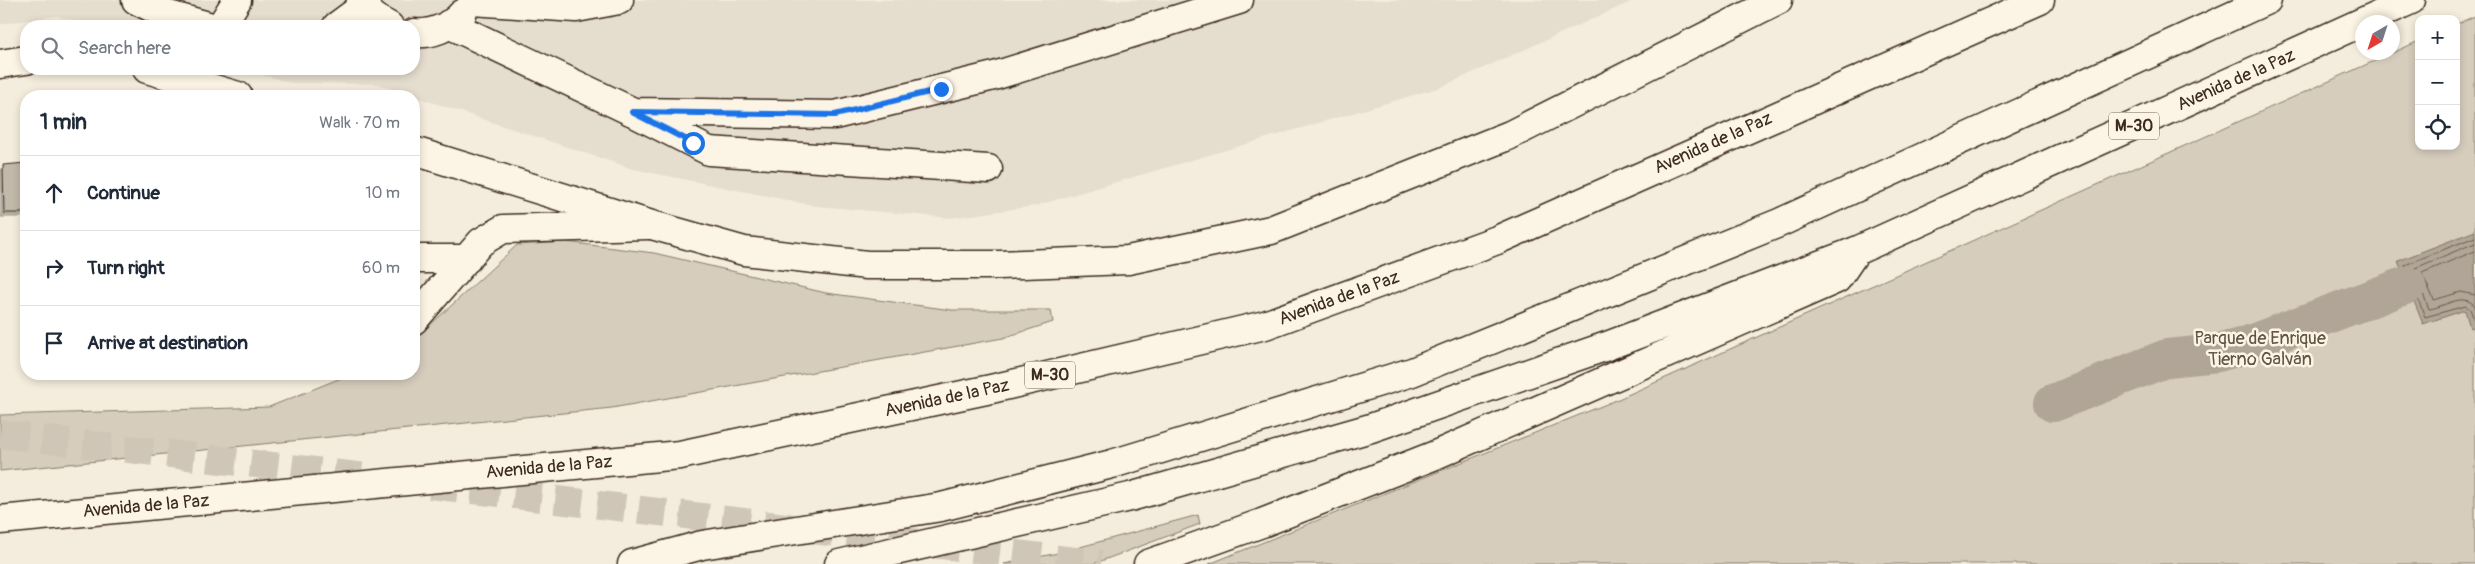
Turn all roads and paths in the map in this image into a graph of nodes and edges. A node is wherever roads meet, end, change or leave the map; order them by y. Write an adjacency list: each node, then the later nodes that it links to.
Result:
1 (136, 0): 11 (main road)
2 (237, 0): 12 (main road)
3 (619, 0): 9 (main road)
4 (1239, 0): 21 (main road)
5 (1778, 0): 24 (main road)
6 (2040, 0): 29 (main road, Avenida de la Paz / M-30)
7 (2267, 0): 30 (main road)
8 (2411, 0): 25 (main road, Avenida de la Paz / M-30)
9 (472, 1): 15 (main road)
10 (362, 3): 13 (main road); 14 (main road)
11 (186, 20)
12 (225, 20)
13 (344, 20)
14 (378, 20)
15 (449, 24): 16 (main road); 21 (main road)
16 (420, 34)
17 (20, 61): 18 (main road)
18 (0, 64)
19 (167, 75): 20 (main road)
20 (218, 90)
21 (632, 112): 23 (main road)
22 (420, 153): 24 (main road)
23 (988, 169)
24 (652, 225): 27 (main road)
25 (1856, 251): 31 (main road, Avenida de la Paz / M-30); 32 (main road)
26 (420, 259): 27 (main road)
27 (466, 259): 28 (main road)
28 (420, 313)
29 (0, 520)
30 (632, 564)
31 (839, 564)
32 (1148, 564)

